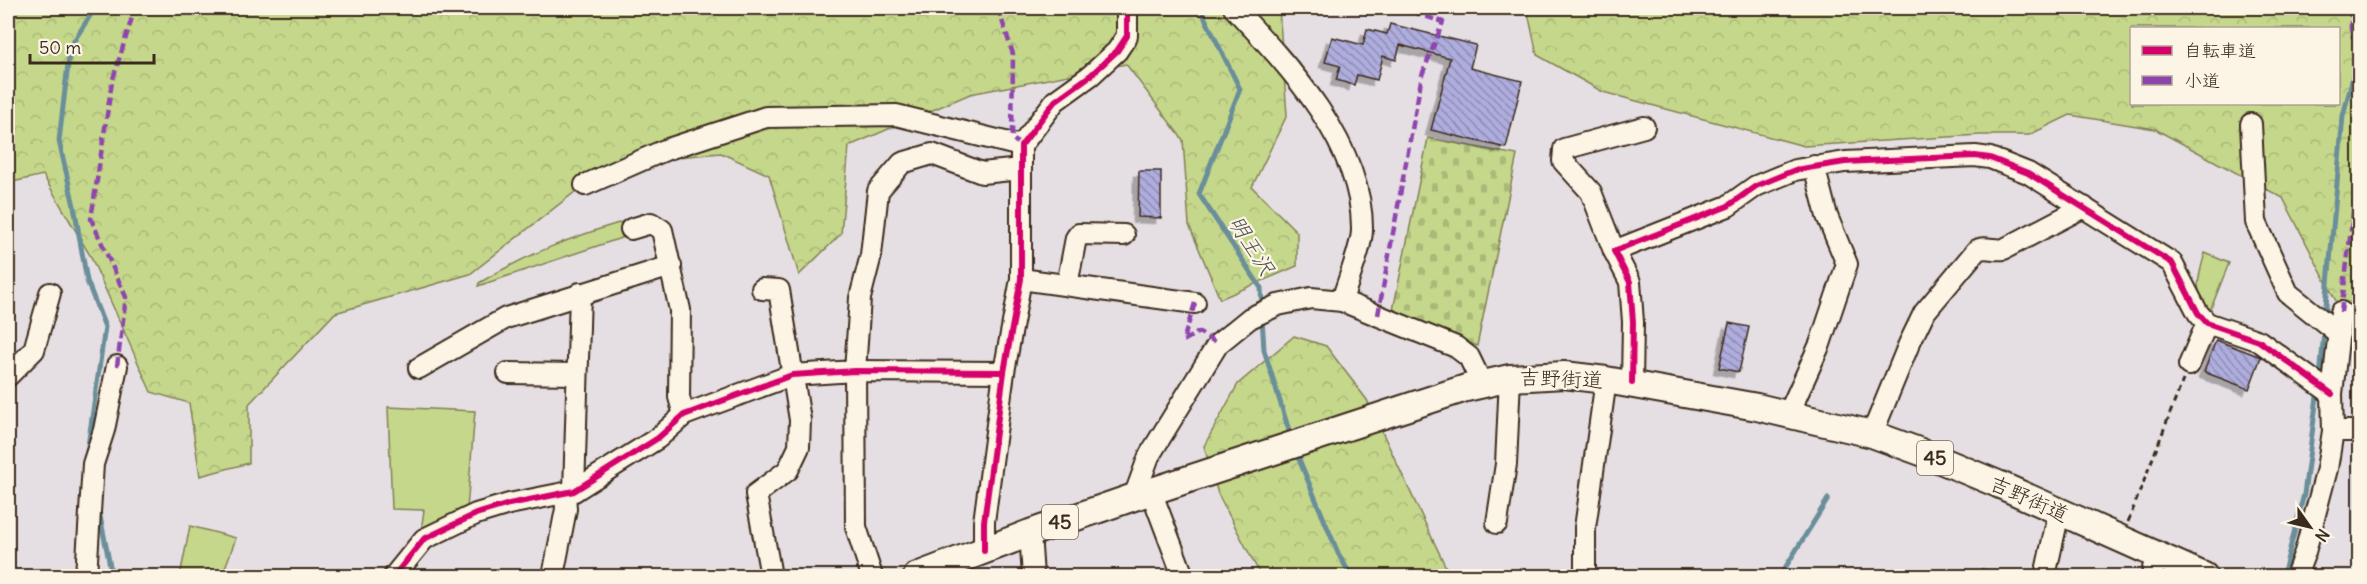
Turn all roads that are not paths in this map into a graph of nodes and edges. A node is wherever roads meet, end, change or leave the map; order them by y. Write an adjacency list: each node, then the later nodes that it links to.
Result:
1 (1127, 8): 5 (street)
2 (1234, 8): 19 (street)
3 (2251, 124): 23 (street)
4 (1644, 128): 12 (street)
5 (1021, 146): 7 (street); 8 (street)
6 (1814, 166): 9 (street); 12 (street); 39 (street)
7 (1021, 169): 14 (street); 27 (street)
8 (585, 184)
9 (2084, 207): 22 (street); 42 (street)
10 (631, 229): 13 (street)
11 (1124, 235): 15 (street)
12 (1614, 251): 35 (street)
13 (671, 266): 18 (street); 38 (street)
14 (1021, 279): 15 (street); 29 (street)
15 (1067, 285): 20 (street)
16 (762, 289): 31 (street)
17 (50, 293): 32 (street)
18 (580, 293): 26 (street); 30 (street)
19 (1342, 301): 36 (street); 44 (street)
20 (1195, 303)
21 (2341, 312): 23 (street)
22 (2207, 324): 24 (street); 37 (street)
23 (2339, 334): 37 (street)
24 (2189, 365)
25 (117, 366): 50 (street)
26 (419, 368)
27 (855, 371): 29 (street); 31 (street); 54 (street)
28 (508, 372): 30 (street)
29 (1004, 372): 48 (street)
30 (576, 374): 43 (street)
31 (792, 375): 38 (street); 53 (street)
32 (8, 376)
33 (1510, 378): 34 (main road, 吉野街道 / 45); 36 (main road, 吉野街道 / 45); 46 (street)
34 (1606, 380): 35 (main road, 吉野街道 / 45); 58 (street)
35 (1632, 383): 39 (main road, 吉野街道 / 45)
36 (1482, 384): 44 (main road, 吉野街道 / 45)
37 (2332, 394): 40 (street)
38 (684, 415): 43 (street)
39 (1788, 415): 42 (main road, 吉野街道 / 45)
40 (2333, 431): 41 (street); 61 (street)
41 (2360, 431)
42 (1872, 434): 45 (main road, 吉野街道 / 45)
43 (570, 493): 51 (street); 52 (street)
44 (1142, 494): 47 (main road, 吉野街道 / 45); 57 (street)
45 (2059, 512): 49 (main road, 吉野街道 / 45); 59 (street)
46 (1497, 523)
47 (1030, 533): 48 (main road, 吉野街道 / 45); 56 (street)
48 (984, 551): 55 (main road, 吉野街道 / 45)
49 (2154, 566): 60 (main road, 吉野街道 / 45)
50 (87, 576)
51 (394, 576)
52 (553, 576)
53 (771, 576)
54 (872, 576)
55 (917, 576)
56 (1033, 576)
57 (1183, 576)
58 (1586, 576)
59 (2044, 576)
60 (2204, 576)
61 (2296, 576)

